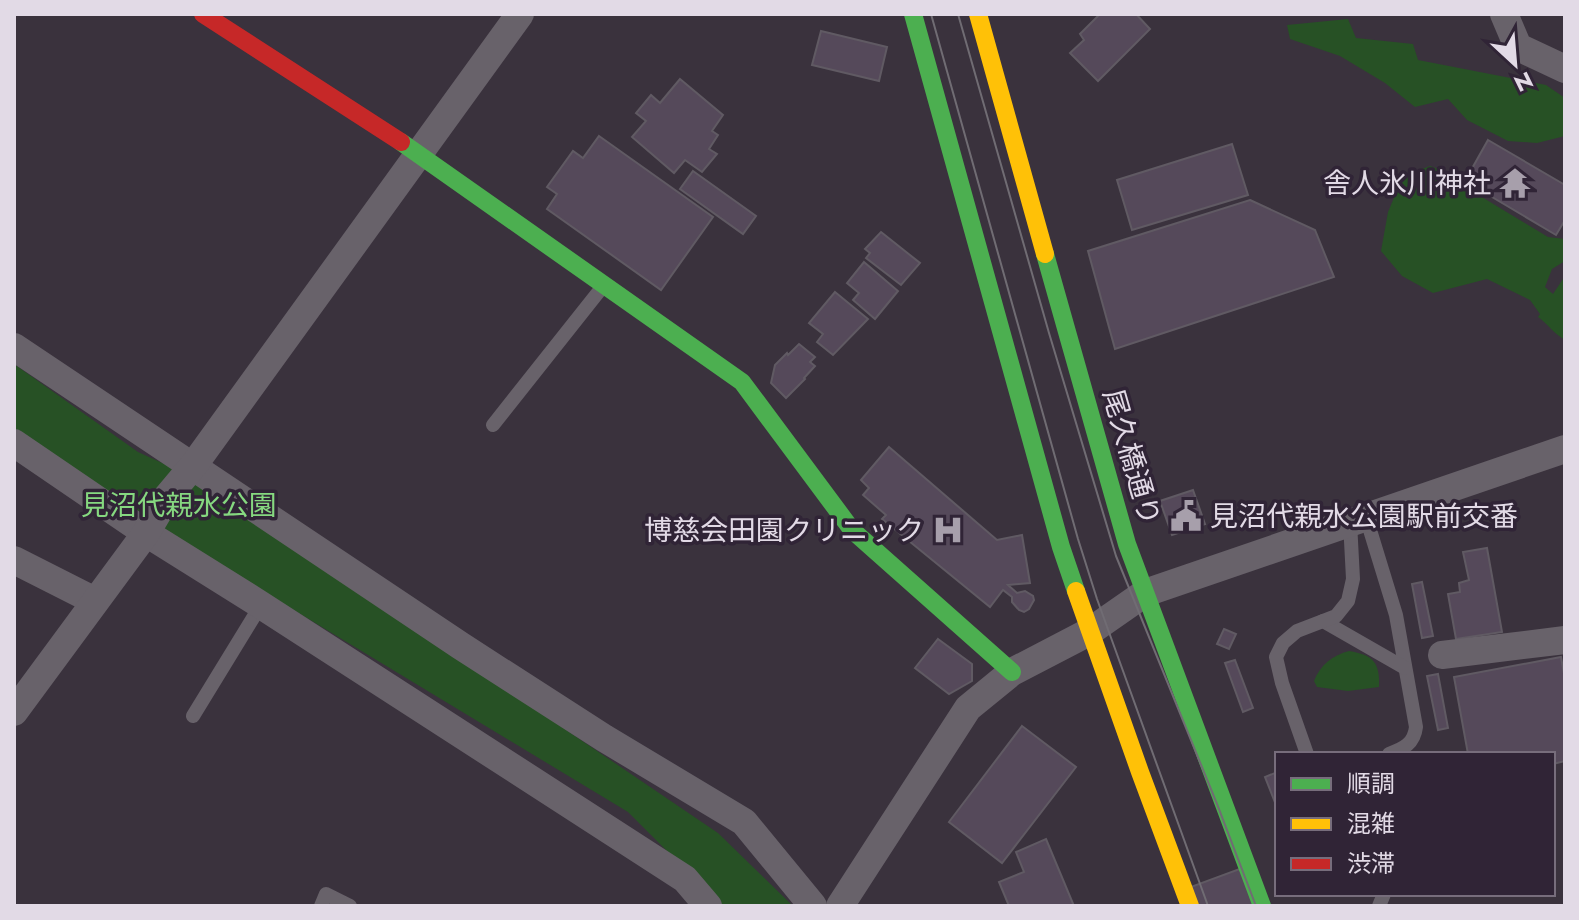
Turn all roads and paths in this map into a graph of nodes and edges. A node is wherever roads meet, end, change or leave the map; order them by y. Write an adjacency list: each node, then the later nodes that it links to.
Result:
1 (203, 14): 7 (main road)
2 (520, 14): 7 (street)
3 (913, 14): 21 (main road)
4 (978, 14): 17 (main road, 尾久橋通り)
5 (1504, 14): 6 (street)
6 (1565, 69)
7 (419, 154): 8 (main road); 13 (street)
8 (605, 285): 10 (lane); 25 (main road)
9 (14, 347): 13 (street)
10 (493, 425)
11 (14, 443): 15 (street)
12 (1565, 449): 14 (street)
13 (193, 466): 15 (street); 33 (street)
14 (1358, 520): 17 (street); 20 (lane); 24 (lane)
15 (146, 533): 18 (street); 19 (street)
16 (14, 560): 18 (street)
17 (1145, 593): 21 (street); 36 (main road, 尾久橋通り)
18 (95, 601): 26 (street)
19 (261, 605): 27 (lane); 32 (street)
20 (1323, 621): 24 (lane); 28 (lane)
21 (1089, 632): 25 (street); 35 (main road)
22 (1565, 640): 23 (street)
23 (1442, 655)
24 (1405, 668): 29 (lane)
25 (1012, 672): 34 (street)
26 (14, 712)
27 (193, 716)
28 (1306, 752)
29 (1394, 752)
30 (321, 906): 31 (lane)
31 (350, 906)
32 (708, 906)
33 (813, 906)
34 (840, 906)
35 (1190, 906)
36 (1262, 906)

